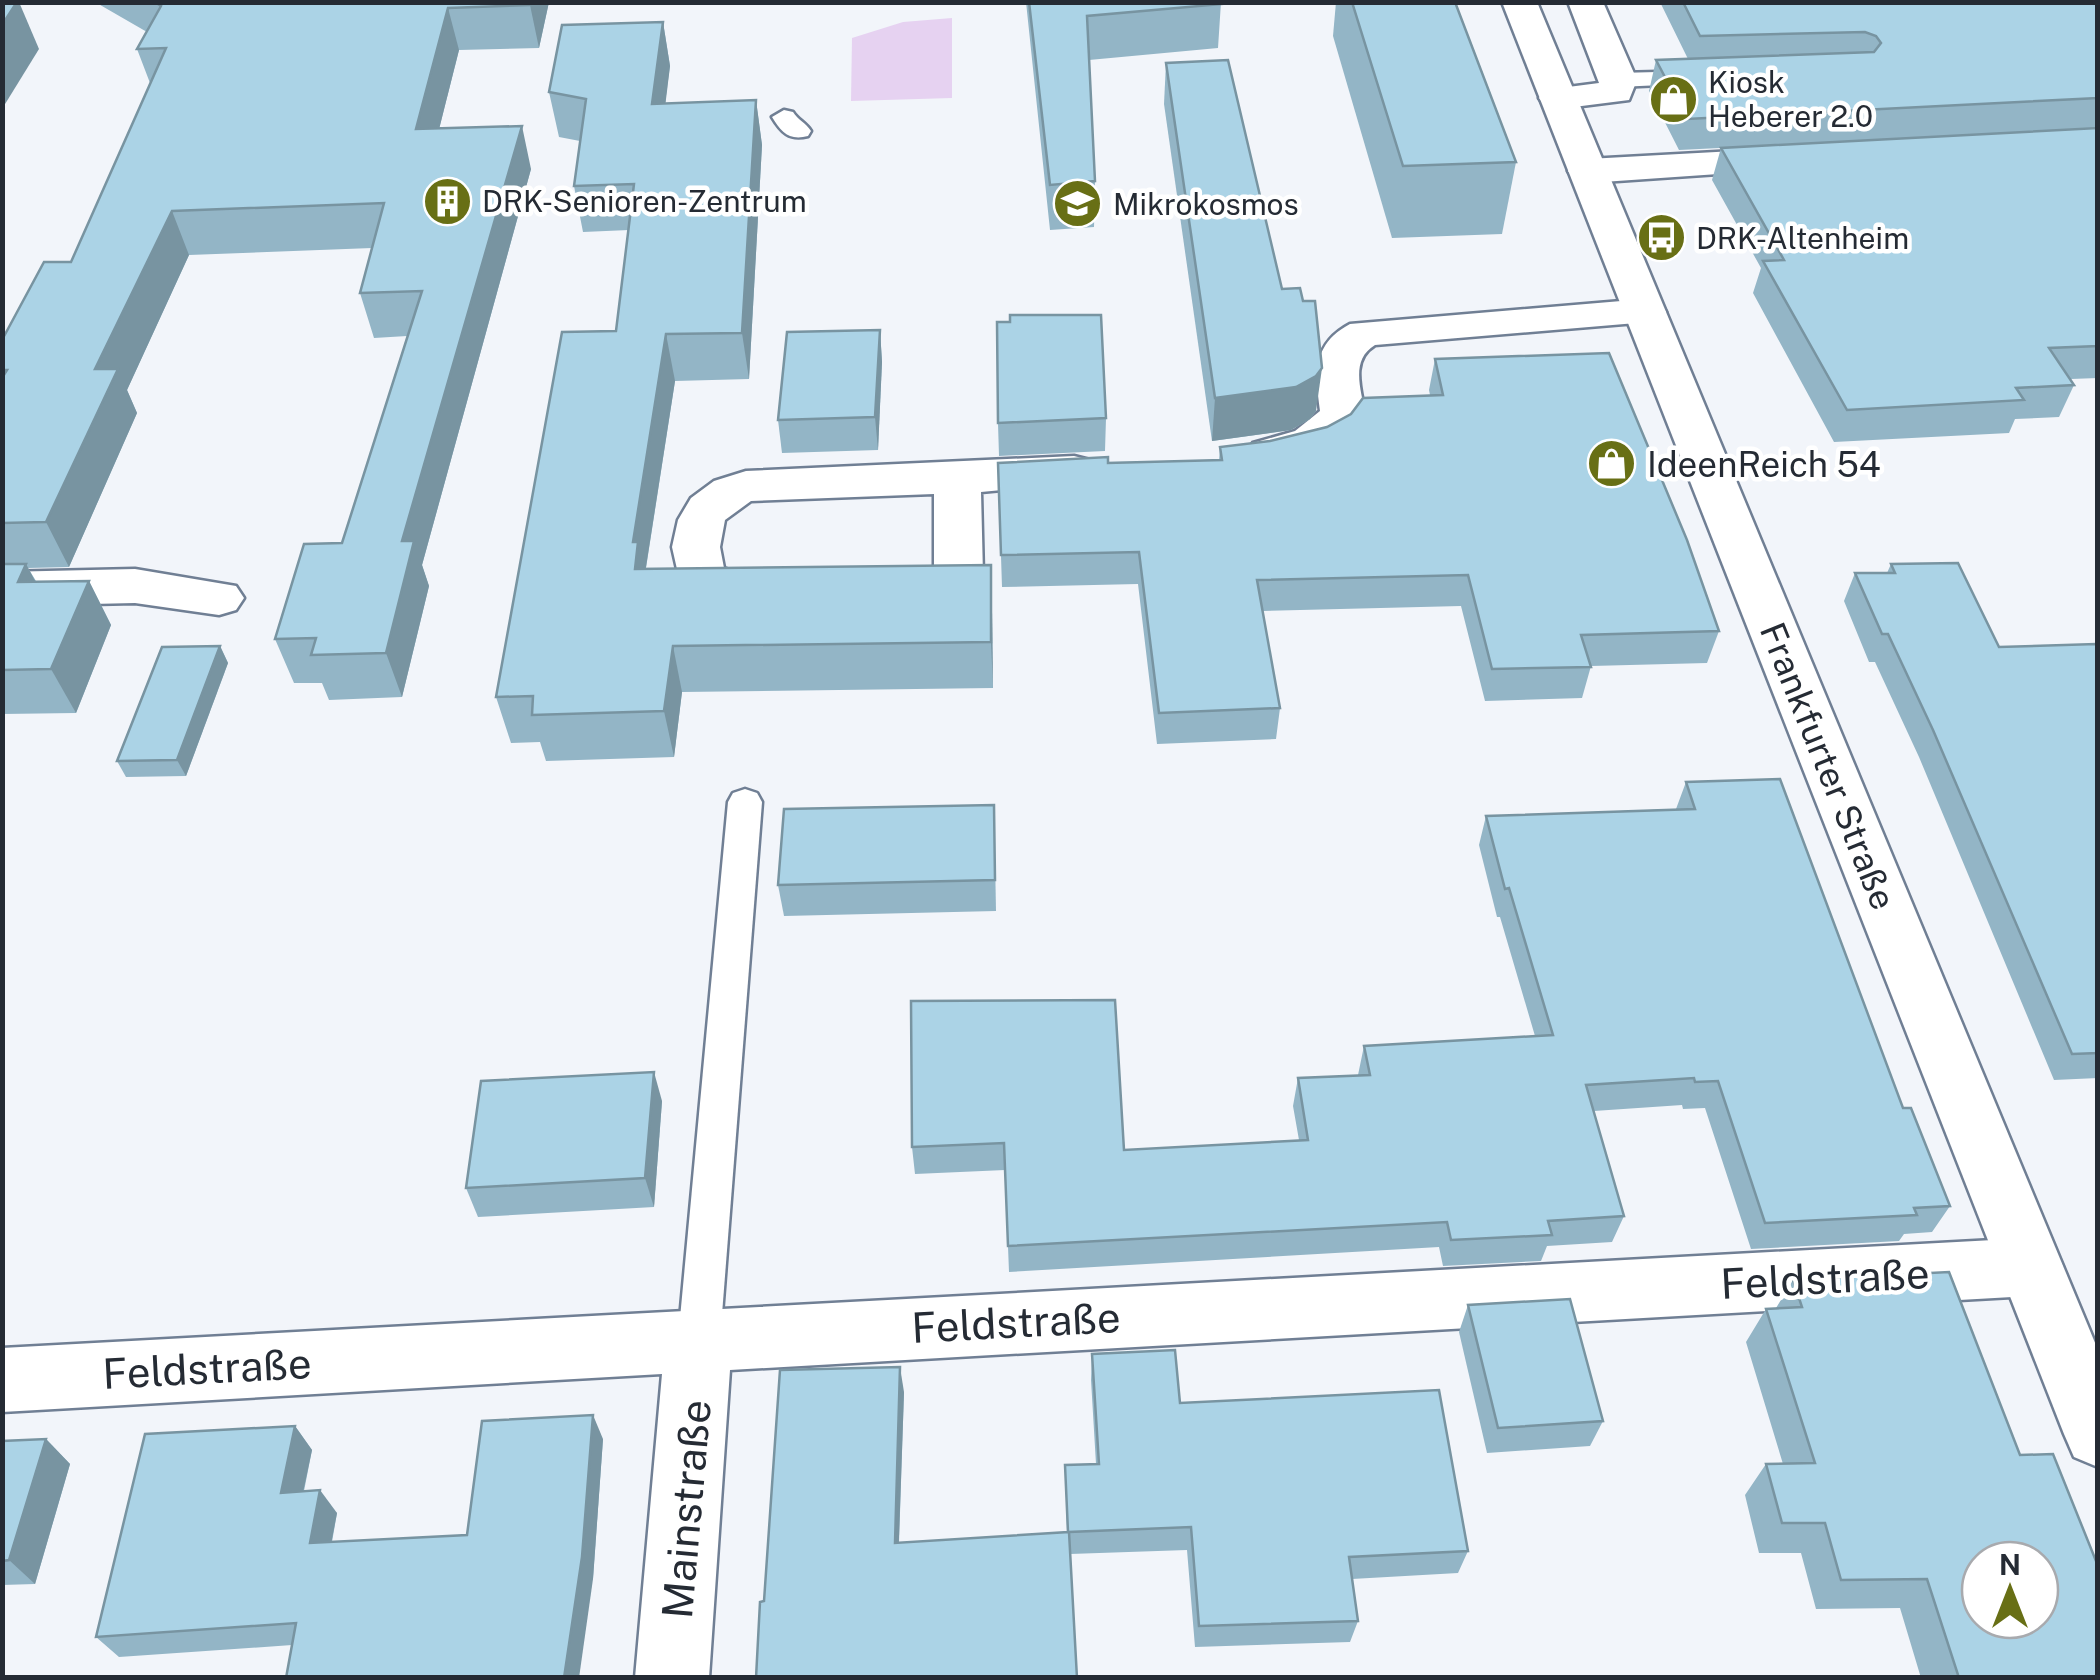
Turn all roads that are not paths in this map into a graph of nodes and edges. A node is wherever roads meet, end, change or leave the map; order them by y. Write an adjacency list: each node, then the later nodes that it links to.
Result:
1 (1520, 2): 5 (street, Frankfurter Straße)
2 (1586, 2): 4 (street)
3 (1717, 77): 4 (lane)
4 (1618, 80): 5 (street)
5 (1558, 98): 7 (street, Frankfurter Straße)
6 (1823, 158): 7 (street)
7 (1588, 172): 8 (street, Frankfurter Straße)
8 (1645, 312): 9 (street); 15 (street, Frankfurter Straße)
9 (1228, 459)
10 (1112, 469): 11 (street)
11 (958, 478): 11 (street)
12 (2, 588): 13 (street)
13 (219, 598)
14 (745, 802): 16 (lane)
15 (2030, 1267): 16 (street, Feldstraße); 18 (street, Frankfurter Straße)
16 (700, 1340): 17 (street, Feldstraße); 19 (street, Mainstraße)
17 (2, 1380)
18 (2090, 1394)
19 (672, 1678)

